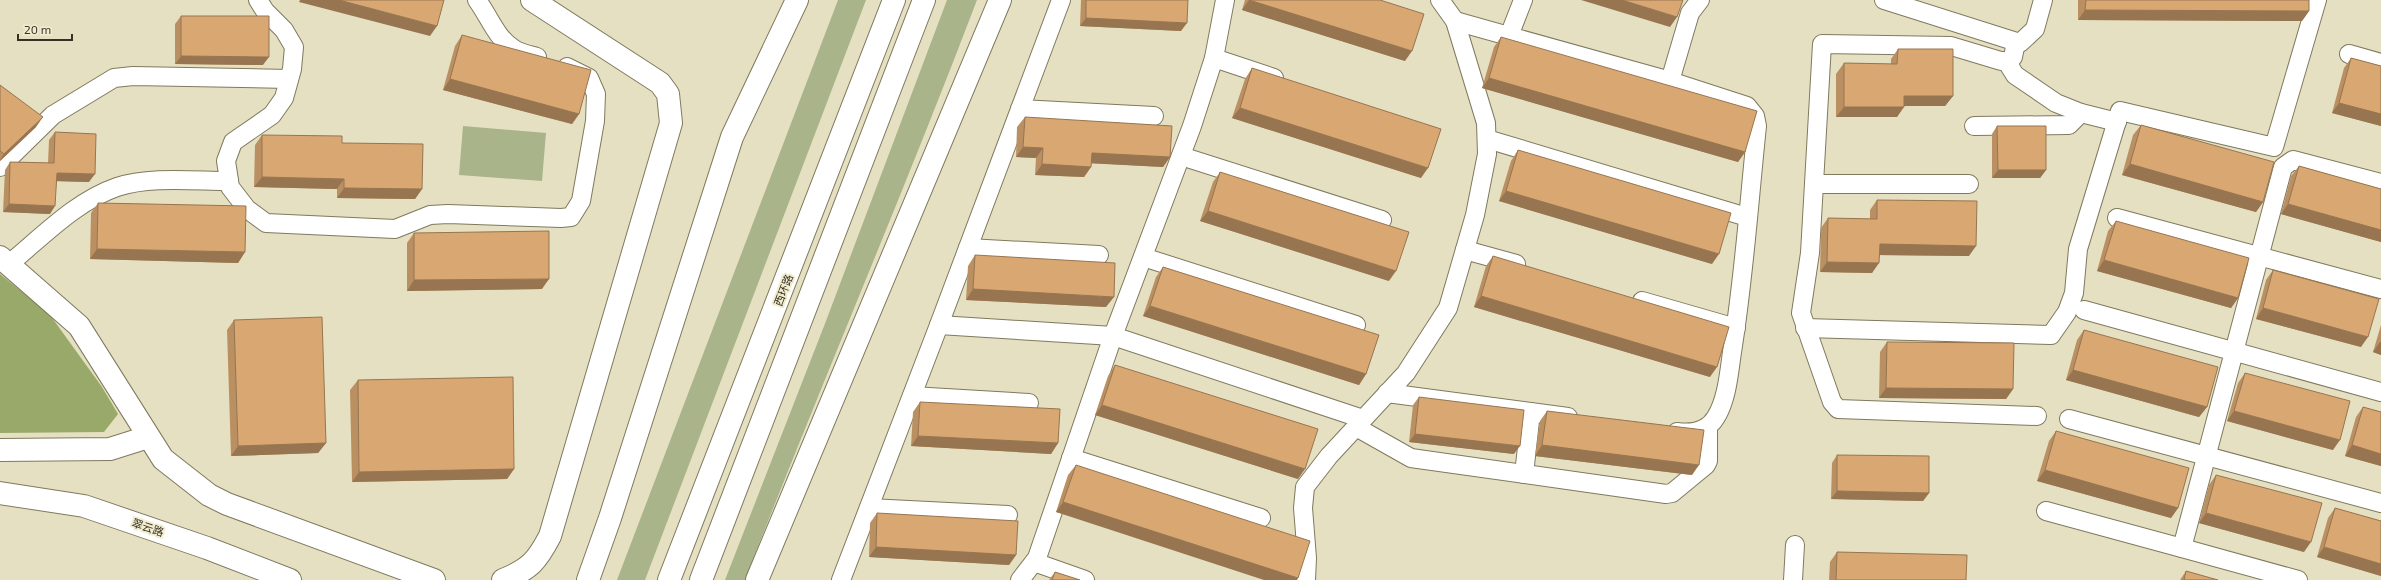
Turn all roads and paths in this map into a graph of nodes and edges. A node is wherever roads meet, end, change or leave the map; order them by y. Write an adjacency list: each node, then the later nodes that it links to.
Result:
1 (258, 0): 23 (street)
2 (477, 0): 34 (street)
3 (532, 0): 84 (main road)
4 (798, 0): 85 (main road)
5 (894, 0): 86 (main road, 西环路)
6 (924, 0): 87 (main road)
7 (1000, 0): 88 (main road)
8 (1061, 0): 26 (street)
9 (1225, 0): 20 (street)
10 (1440, 0): 16 (street)
11 (1523, 0): 17 (street)
12 (1700, 0): 24 (street)
13 (1884, 0): 18 (street)
14 (2043, 0): 18 (street)
15 (2318, 0): 29 (street)
16 (1455, 22): 17 (street); 31 (street)
17 (1509, 36): 24 (street)
18 (2016, 42): 21 (street)
19 (2349, 54): 22 (street)
20 (1214, 58): 25 (street); 32 (street)
21 (2009, 61): 27 (street); 36 (street)
22 (2381, 63)
23 (289, 80): 33 (street); 34 (street)
24 (1670, 81): 38 (street)
25 (1288, 82)
26 (1020, 110): 28 (street); 41 (street)
27 (2081, 113): 29 (street); 30 (street)
28 (1154, 116)
29 (2116, 122): 54 (street)
30 (1974, 126)
31 (1487, 139): 38 (street); 42 (street)
32 (1181, 156): 40 (street); 45 (street)
33 (0, 167)
34 (229, 181): 46 (street)
35 (2381, 183): 44 (street)
36 (1814, 184): 37 (street); 54 (street)
37 (1969, 184)
38 (1747, 218): 53 (street)
39 (2117, 218): 44 (street)
40 (1382, 220)
41 (968, 248): 43 (street); 51 (street)
42 (1465, 250): 47 (street); 58 (street)
43 (1099, 255)
44 (2259, 256): 48 (street); 56 (street)
45 (1143, 257): 52 (street); 55 (street)
46 (5, 261): 68 (main road)
47 (1532, 269)
48 (2381, 289)
49 (1623, 296): 53 (street)
50 (2084, 310): 56 (street)
51 (939, 325): 55 (street); 59 (street)
52 (1356, 325)
53 (1736, 328): 66 (street)
54 (1805, 328): 62 (street)
55 (1112, 336): 65 (street); 71 (street)
56 (2233, 352): 57 (street); 70 (street)
57 (2381, 392)
58 (1388, 393): 61 (street); 65 (street)
59 (912, 396): 60 (street); 75 (street)
60 (1029, 403)
61 (1531, 412): 64 (street); 72 (street)
62 (2037, 416)
63 (2069, 418): 70 (street)
64 (1585, 419)
65 (1360, 423): 72 (street); 92 (street)
66 (1708, 427): 67 (street); 72 (street)
67 (1661, 429)
68 (148, 437): 69 (main road); 83 (main road)
69 (0, 450)
70 (2206, 454): 74 (street); 80 (street)
71 (1071, 458): 78 (street); 81 (street)
72 (1524, 474)
73 (0, 493): 82 (main road, 翠云路)
74 (2381, 502)
75 (868, 508): 77 (street); 89 (street)
76 (2046, 511): 80 (street)
77 (1008, 516)
78 (1261, 518)
79 (1795, 546): 93 (street)
80 (2182, 548): 94 (street)
81 (1034, 562): 90 (street); 91 (street)
82 (290, 580)
83 (434, 580)
84 (503, 580)
85 (588, 580)
86 (669, 580)
87 (700, 580)
88 (757, 580)
89 (840, 580)
90 (1020, 580)
91 (1085, 580)
92 (1306, 580)
93 (1793, 580)
94 (2298, 580)

